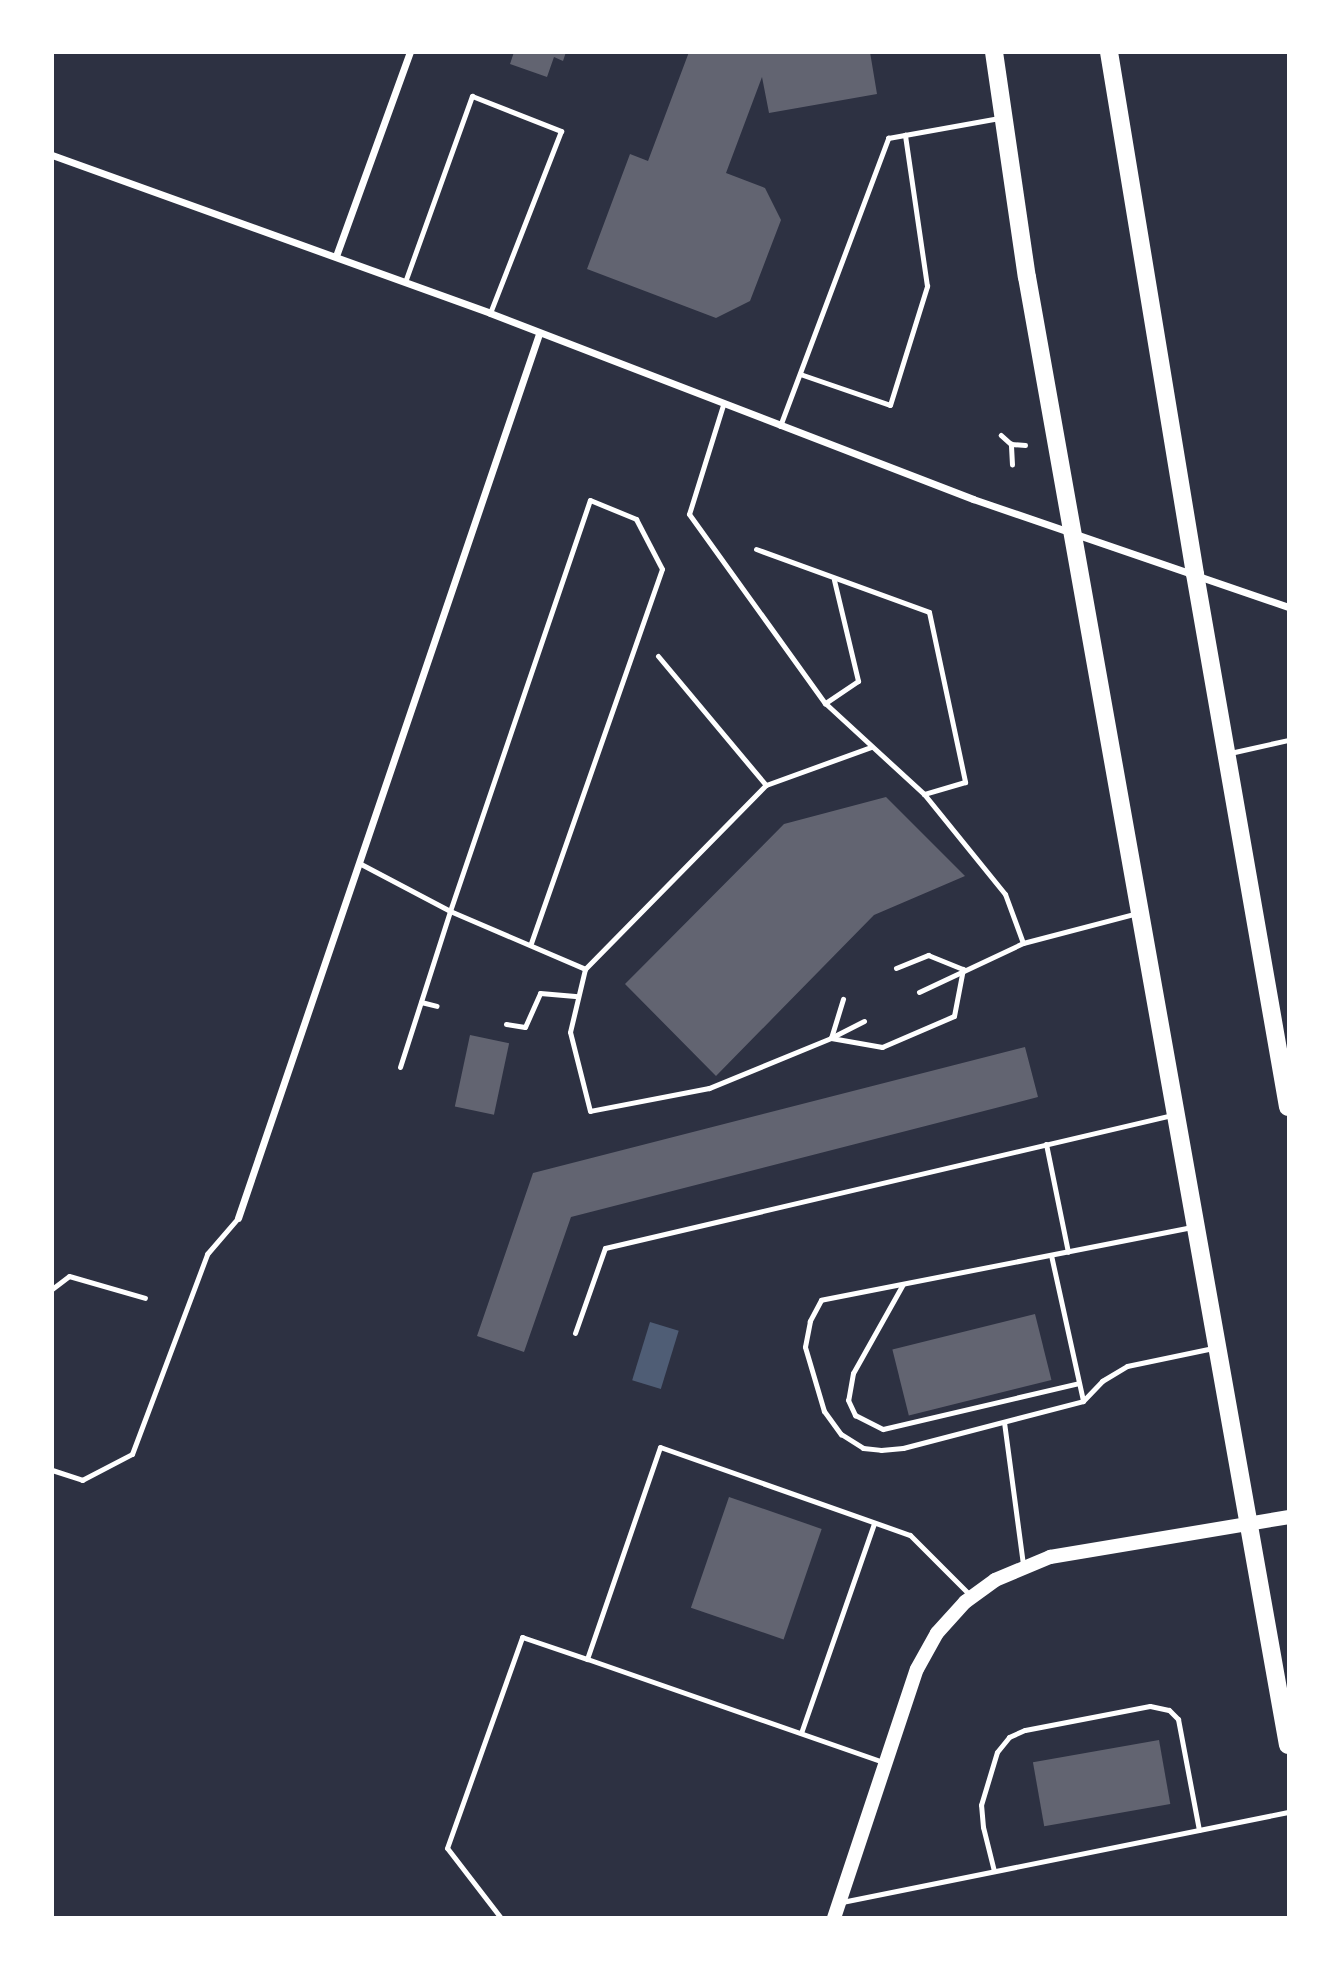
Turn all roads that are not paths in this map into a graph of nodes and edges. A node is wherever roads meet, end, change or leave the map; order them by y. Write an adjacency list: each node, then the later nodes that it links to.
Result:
1 (410, 52): 7 (street)
2 (993, 52): 4 (main road)
3 (1109, 52): 16 (main road)
4 (1003, 117): 5 (lane); 14 (main road)
5 (905, 135): 11 (lane); 11 (lane)
6 (52, 155): 7 (street)
7 (336, 256): 8 (street)
8 (405, 282): 9 (street); 9 (lane)
9 (490, 313): 10 (street)
10 (539, 334): 12 (street); 26 (street)
11 (800, 374): 13 (lane)
12 (723, 405): 13 (street); 20 (lane)
13 (780, 426): 14 (street)
14 (1075, 535): 16 (street); 28 (main road)
15 (756, 549): 17 (lane)
16 (1195, 574): 18 (street); 23 (main road)
17 (834, 580): 20 (lane); 25 (lane)
18 (1289, 607)
19 (658, 656): 24 (lane)
20 (825, 703): 22 (lane)
21 (1289, 740): 23 (lane)
22 (871, 747): 24 (lane); 25 (lane)
23 (1226, 754): 43 (main road)
24 (766, 785): 32 (lane)
25 (924, 794): 29 (lane)
26 (359, 863): 27 (lane); 46 (street)
27 (450, 911): 30 (lane); 30 (lane); 37 (lane)
28 (1140, 912): 29 (lane); 44 (main road)
29 (1023, 943): 33 (lane)
30 (530, 944): 32 (lane)
31 (896, 968): 33 (lane)
32 (585, 969): 35 (lane)
33 (963, 969): 34 (lane); 41 (lane)
34 (919, 992)
35 (578, 996): 40 (lane); 41 (lane)
36 (843, 999): 41 (lane)
37 (421, 1002): 38 (lane); 42 (lane)
38 (438, 1006)
39 (864, 1021): 41 (lane)
40 (506, 1024)
41 (831, 1038)
42 (400, 1067)
43 (1289, 1107)
44 (1174, 1114): 45 (lane); 47 (main road)
45 (1046, 1144): 48 (lane); 53 (lane)
46 (239, 1218): 58 (lane)
47 (1195, 1227): 48 (lane); 54 (main road)
48 (1068, 1252): 49 (lane)
49 (1051, 1255): 50 (lane); 55 (lane)
50 (903, 1284): 55 (lane); 57 (lane)
51 (52, 1289): 52 (lane)
52 (145, 1298)
53 (575, 1333)
54 (1217, 1348): 56 (lane); 61 (main road)
55 (1079, 1382): 56 (lane)
56 (1083, 1401): 57 (lane)
57 (1004, 1422): 62 (lane)
58 (52, 1470)
59 (1289, 1517): 61 (main road)
60 (874, 1523): 63 (lane); 64 (lane); 65 (lane)
61 (1249, 1524): 62 (main road); 66 (main road)
62 (1023, 1567): 63 (main road)
63 (973, 1597): 67 (main road)
64 (587, 1659): 65 (lane); 72 (lane)
65 (801, 1733): 67 (lane)
66 (1289, 1745)
67 (886, 1763): 71 (main road)
68 (1289, 1812): 69 (lane)
69 (1199, 1830): 70 (lane); 70 (lane)
70 (994, 1871): 71 (lane)
71 (839, 1902): 73 (main road)
72 (501, 1917)
73 (834, 1917)

